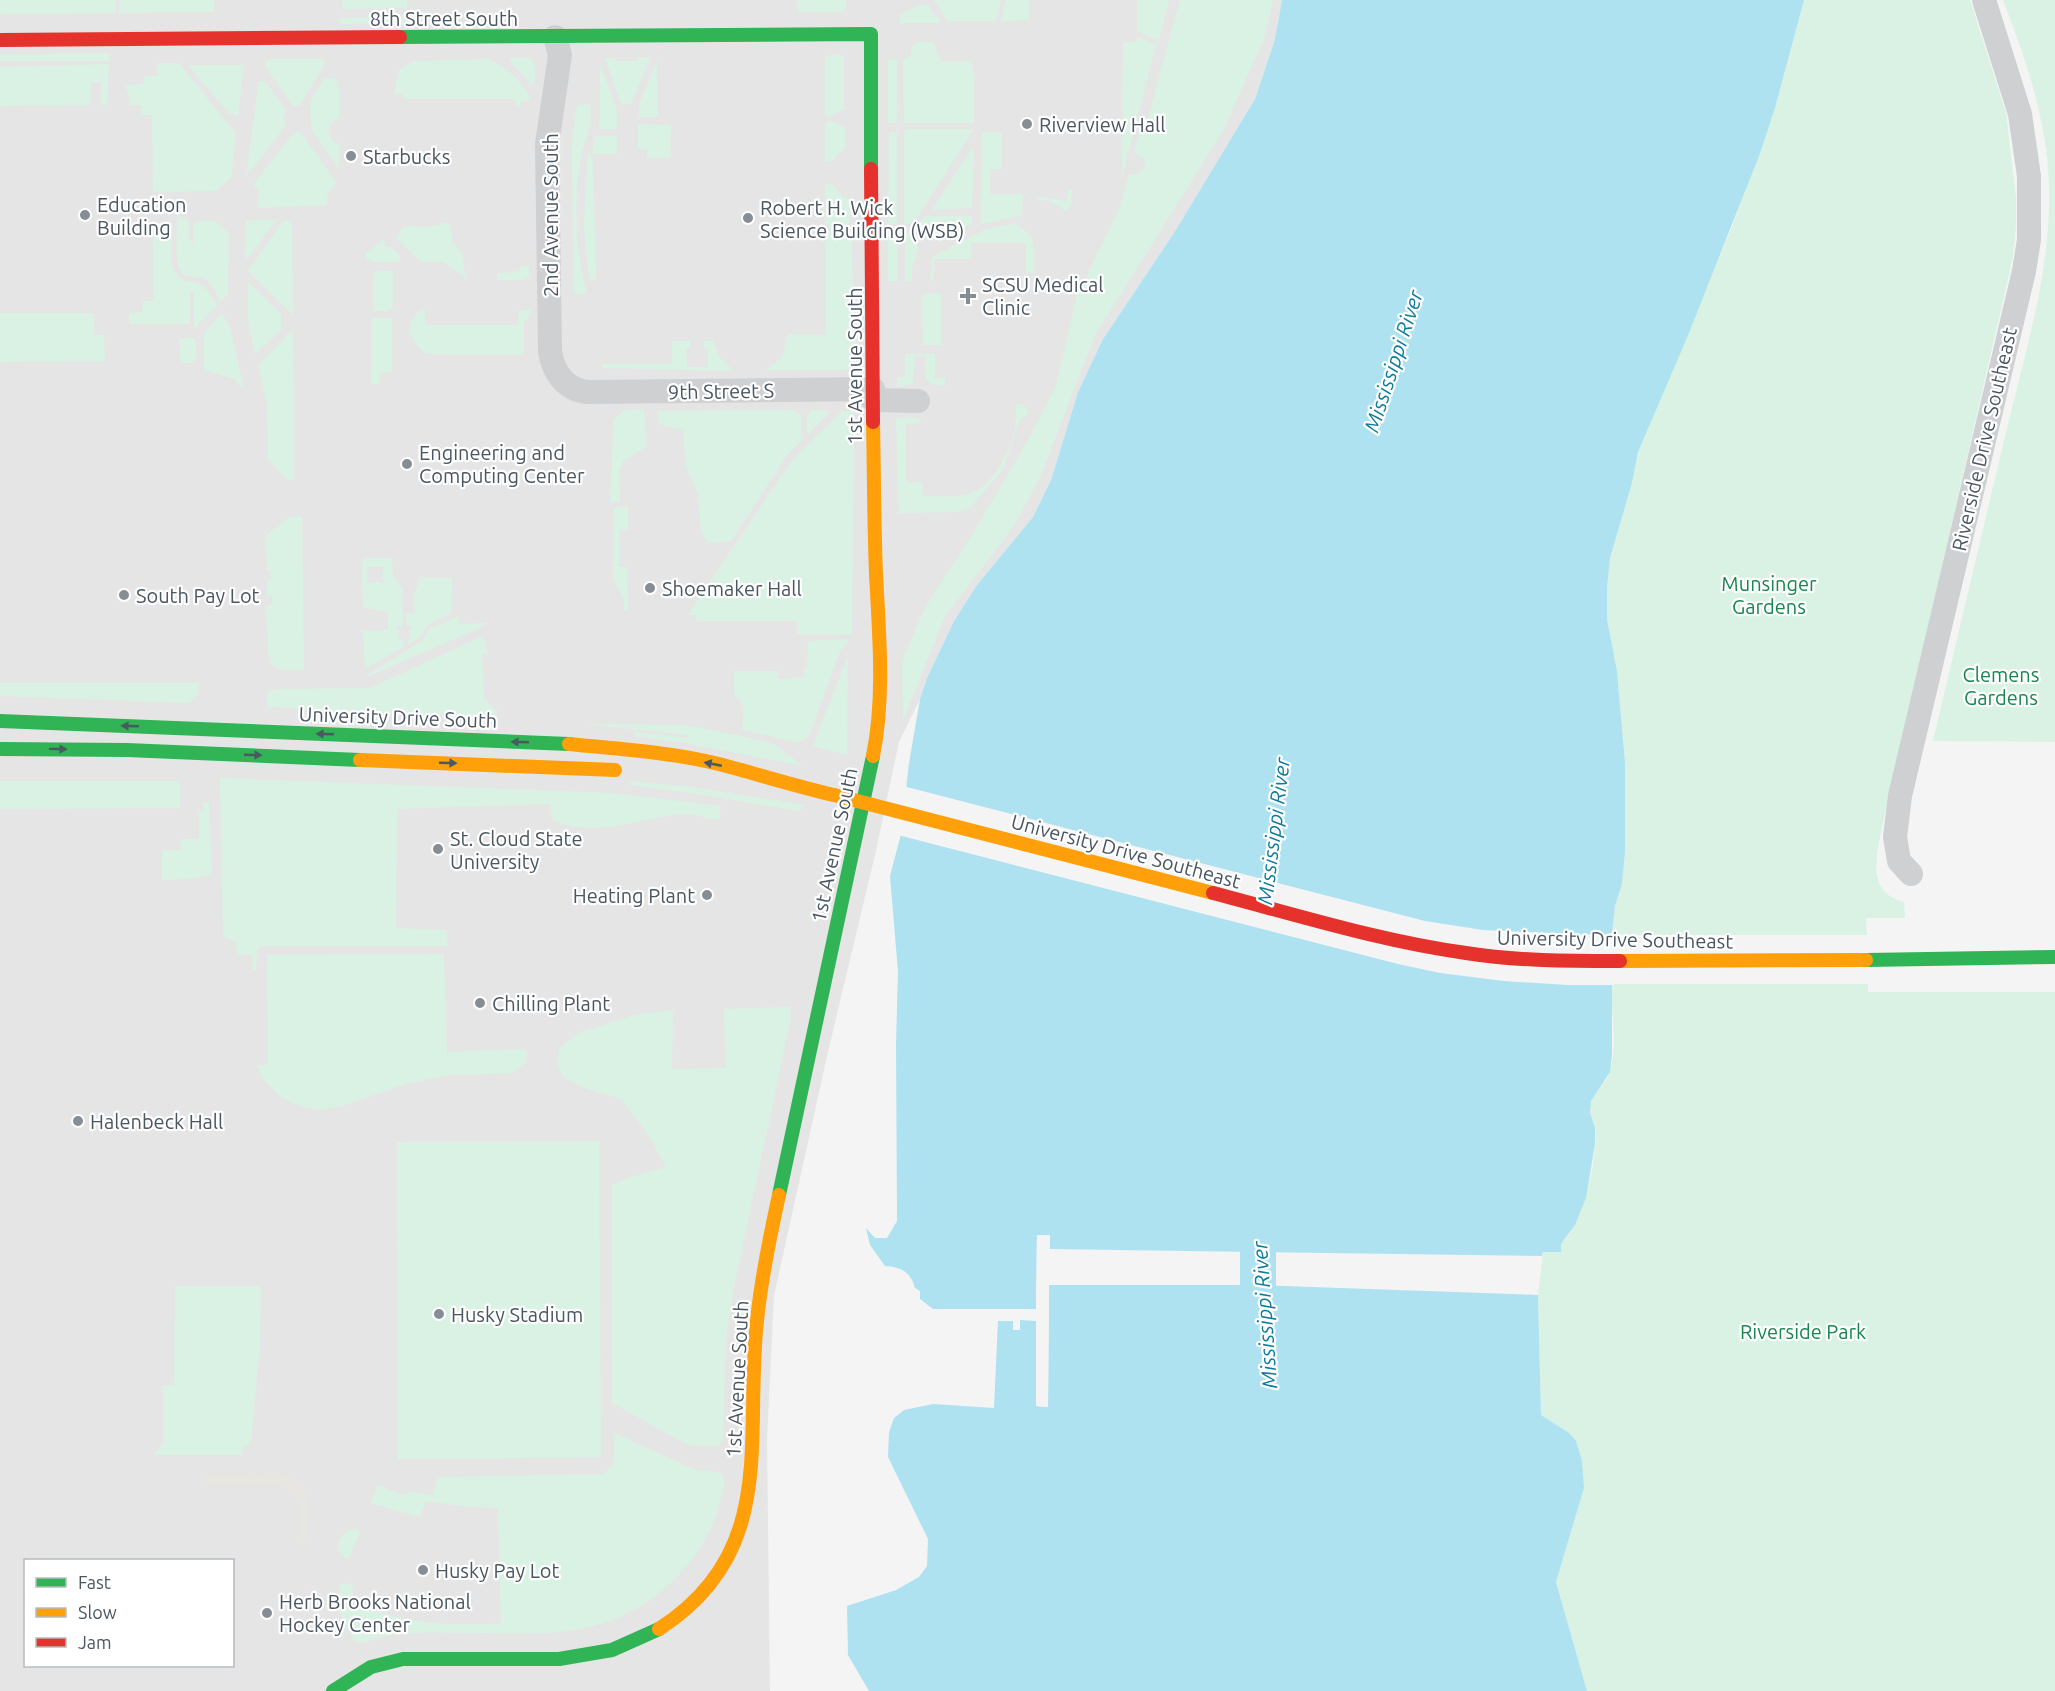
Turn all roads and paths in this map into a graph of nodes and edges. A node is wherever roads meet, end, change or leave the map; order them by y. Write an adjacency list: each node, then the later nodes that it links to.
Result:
1 (1984, 0): 14 (street, Riverside Drive Southeast)
2 (555, 37): 3 (street, 8th Street South); 4 (street, 8th Street South); 5 (street, 2nd Avenue South)
3 (0, 40)
4 (871, 51): 6 (street, 1st Avenue South)
5 (571, 386): 6 (street, 9th Street S)
6 (873, 395): 7 (street, 9th Street S); 16 (street, 1st Avenue South)
7 (918, 401)
8 (0, 721): 12 (street, University Drive South, one-way to 8)
9 (0, 749): 10 (street, one-way to 10)
10 (629, 771)
11 (736, 782): 12 (street, University Drive South)
12 (790, 785): 13 (street, University Drive South)
13 (834, 795): 15 (street, University Drive Southeast, bridge)
14 (1911, 874)
15 (2055, 957)
16 (333, 1691)

